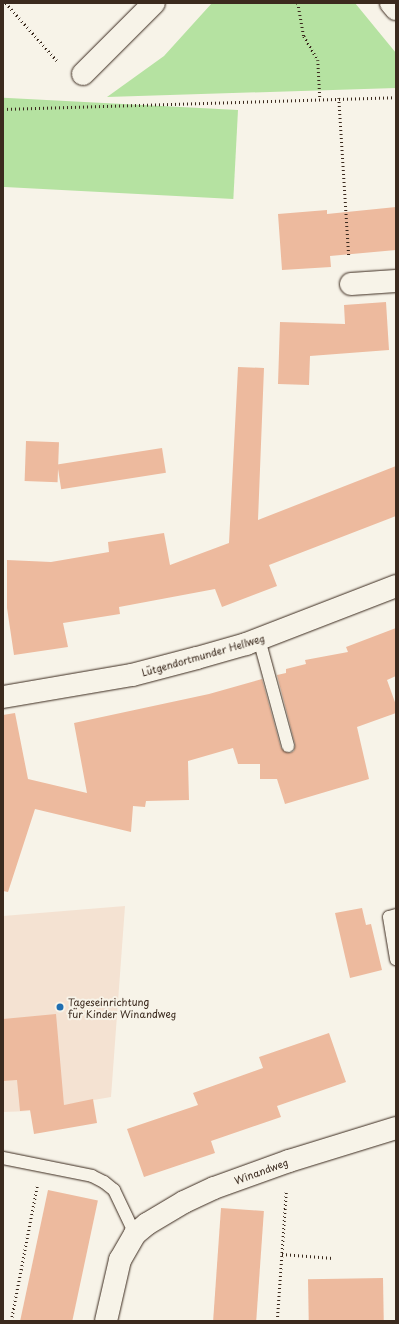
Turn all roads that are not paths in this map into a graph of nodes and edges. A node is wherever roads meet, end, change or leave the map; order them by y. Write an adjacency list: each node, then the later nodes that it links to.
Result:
1 (154, 3): 4 (street)
2 (391, 3): 3 (street)
3 (396, 9)
4 (83, 74)
5 (396, 280): 6 (street)
6 (351, 284)
7 (396, 586): 8 (street, Lütgendortmunder Hellweg)
8 (259, 639): 9 (street, Lütgendortmunder Hellweg); 10 (lane)
9 (3, 697)
10 (288, 746)
11 (396, 915): 12 (lane)
12 (396, 959)
13 (396, 1128): 15 (street, Winandweg)
14 (3, 1158): 15 (lane)
15 (135, 1234): 16 (street, Winandweg)
16 (106, 1321)

